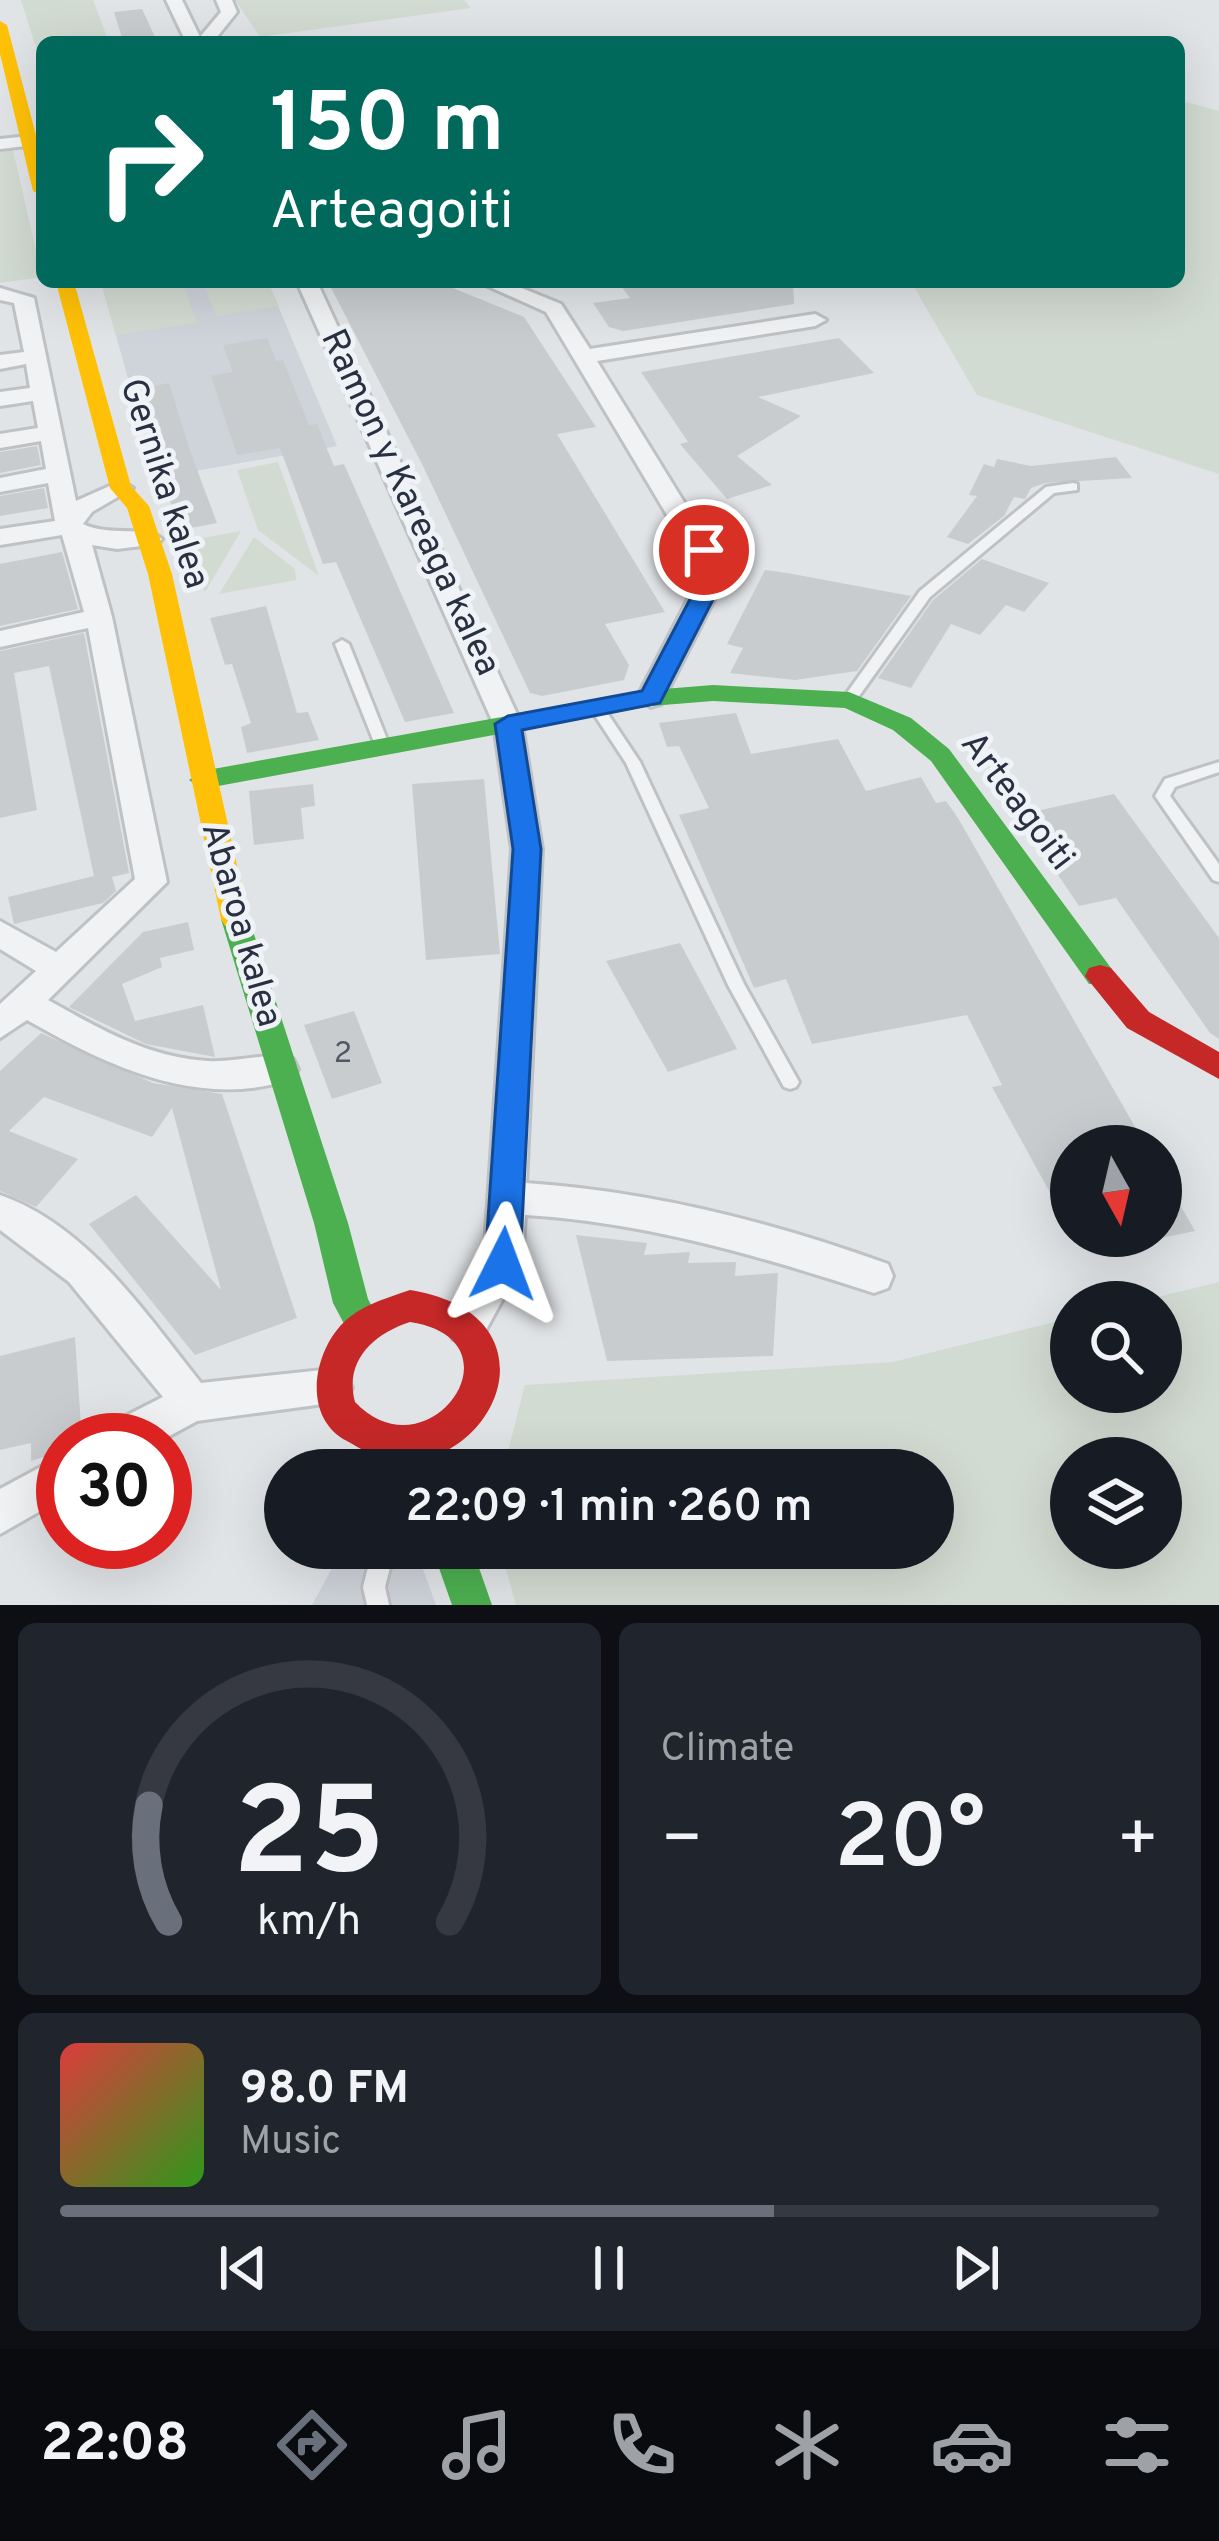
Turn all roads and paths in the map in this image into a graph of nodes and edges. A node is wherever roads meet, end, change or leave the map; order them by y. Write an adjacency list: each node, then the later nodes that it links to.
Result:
1 (174, 0): 4 (street)
2 (224, 0): 5 (street)
3 (0, 25): 7 (main road)
4 (191, 36)
5 (209, 36)
6 (0, 144): 7 (street)
7 (34, 149)
8 (67, 288): 24 (main road, Gernika kalea)
9 (310, 288): 34 (street, Ramon y Kareaga kalea)
10 (505, 288): 15 (street)
11 (18, 304): 13 (street); 14 (street)
12 (814, 320): 15 (street)
13 (0, 325)
14 (38, 356): 16 (street); 17 (street)
15 (586, 356): 31 (street)
16 (0, 362)
17 (46, 392): 18 (street); 19 (street)
18 (0, 399)
19 (54, 432): 20 (street); 21 (street)
20 (0, 441)
21 (61, 474): 22 (street); 25 (street)
22 (0, 485)
23 (1073, 487): 32 (lane)
24 (121, 488): 25 (street); 27 (main road, Gernika kalea)
25 (70, 526): 26 (street); 27 (street); 28 (street)
26 (0, 537)
27 (149, 538): 37 (main road, Gernika kalea)
28 (99, 617): 29 (street); 40 (street)
29 (0, 639)
30 (342, 644): 35 (lane)
31 (651, 698): 32 (main road, Arteagoiti); 33 (main road, Arteagoiti)
32 (849, 700): 42 (main road, Arteagoiti)
33 (597, 708): 34 (main road, Arteagoiti); 44 (lane)
34 (508, 724): 35 (main road, Arteagoiti); 45 (street, Ramon y Kareaga kalea)
35 (383, 747): 37 (main road, Arteagoiti)
36 (1219, 767): 38 (lane)
37 (202, 780): 43 (main road, Abaroa kalea)
38 (1219, 876)
39 (0, 933): 40 (street)
40 (58, 969): 41 (street)
41 (12, 1014): 43 (street, Abaroa kalea)
42 (1219, 1067)
43 (281, 1069): 48 (main road, Abaroa kalea)
44 (790, 1082)
45 (507, 1198): 47 (street); 49 (street, Ramon y Kareaga kalea)
46 (0, 1211): 51 (street)
47 (874, 1276)
48 (364, 1324): 49 (main road); 50 (main road)
49 (467, 1326): 54 (main road)
50 (332, 1388): 51 (street); 53 (main road)
51 (192, 1403): 52 (street)
52 (173, 1413)
53 (408, 1449)
54 (432, 1449)
55 (36, 1491): 56 (street)
56 (0, 1513)
57 (379, 1569): 59 (lane)
58 (459, 1569): 60 (main road)
59 (378, 1605)
60 (472, 1605)

